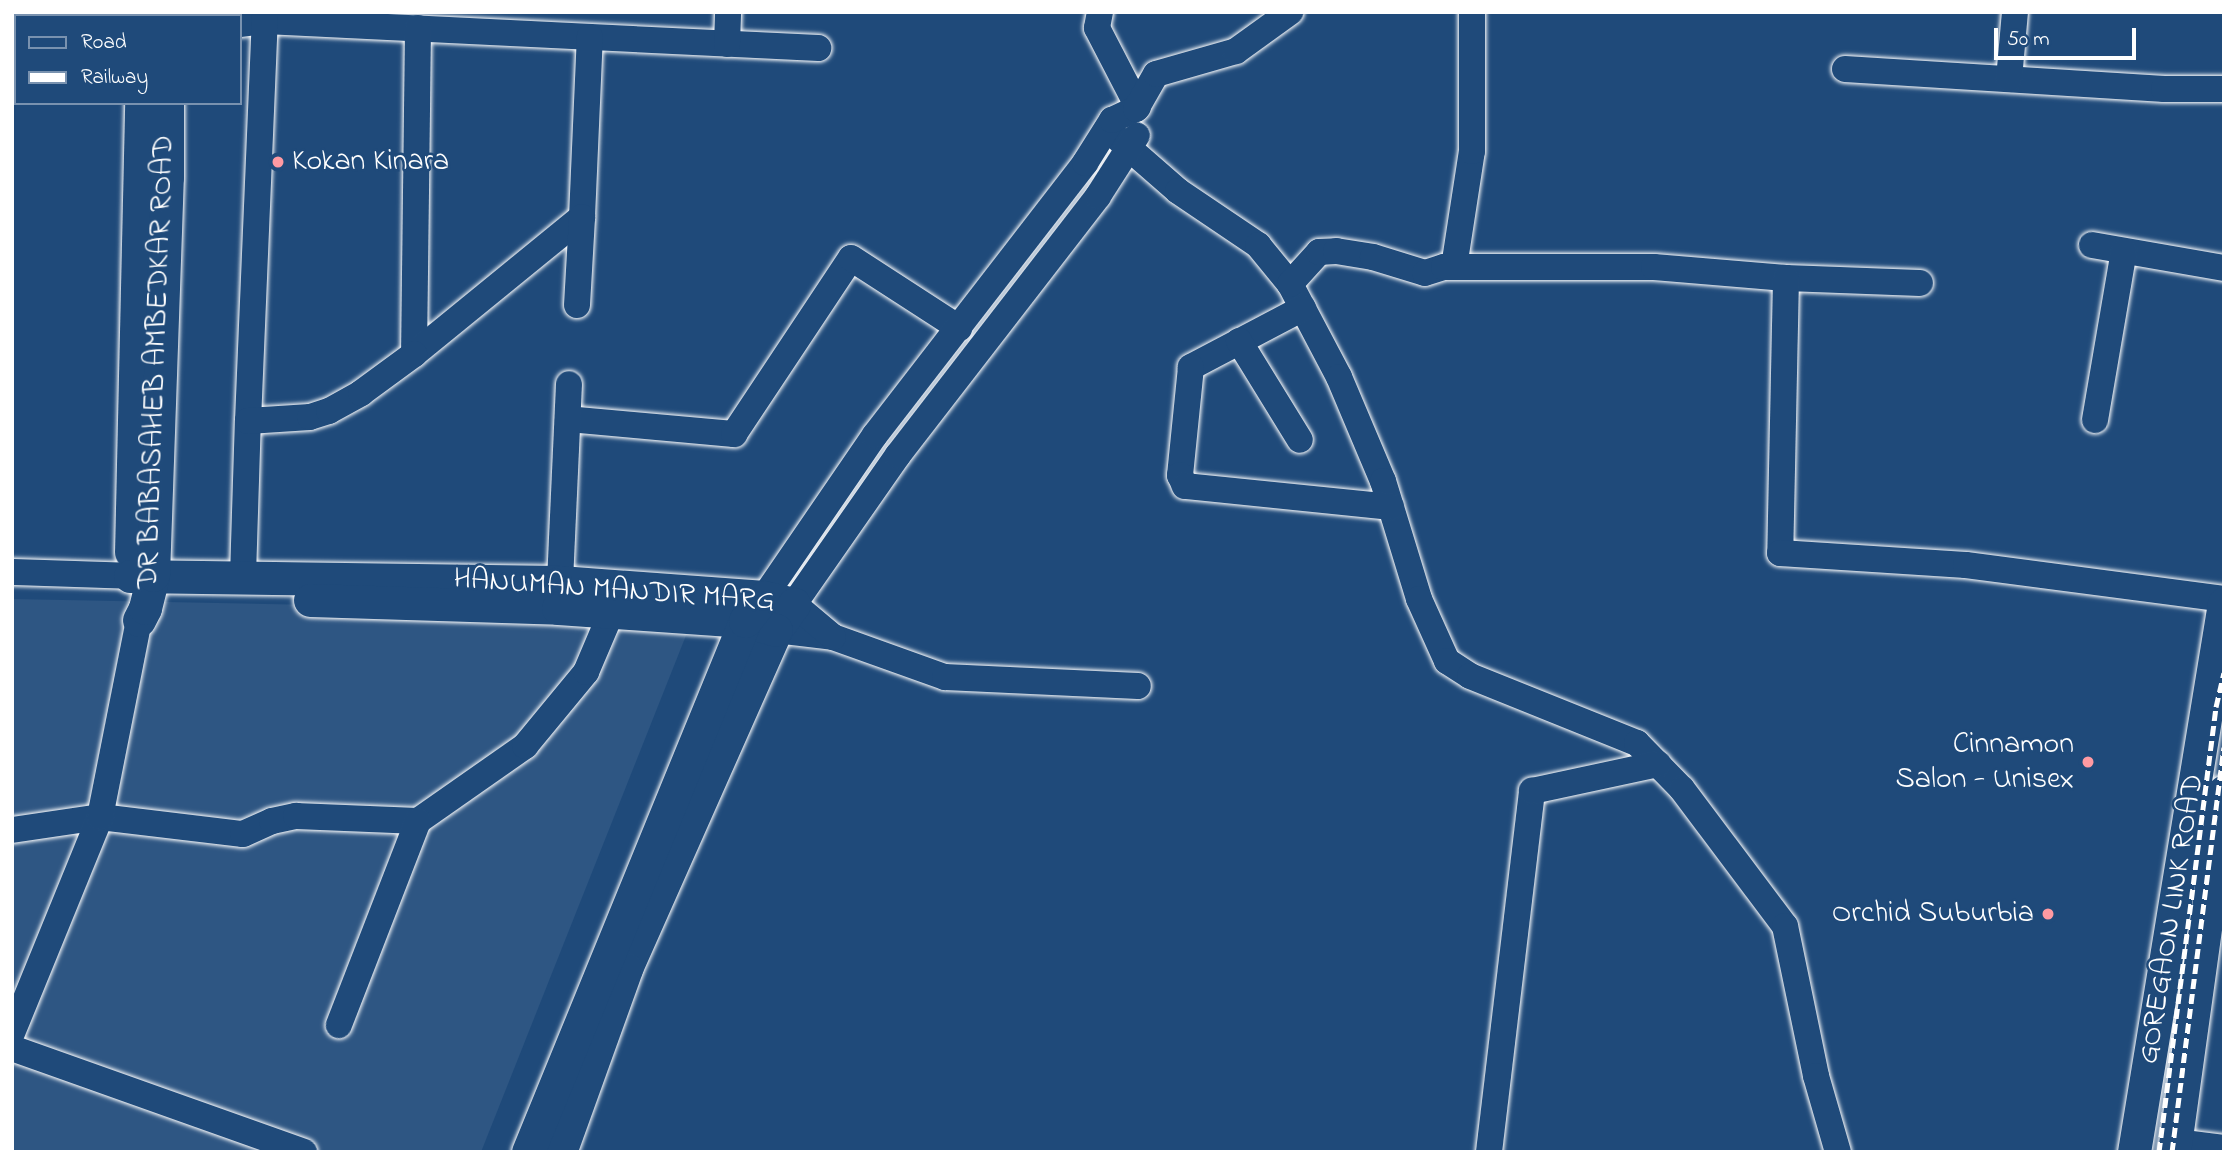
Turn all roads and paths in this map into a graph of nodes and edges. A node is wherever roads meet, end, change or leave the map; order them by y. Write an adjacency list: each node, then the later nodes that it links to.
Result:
1 (728, 12): 9 (street)
2 (1290, 12): 14 (street)
3 (1472, 12): 23 (street)
4 (2015, 12): 12 (street)
5 (1101, 14): 14 (street)
6 (256, 19): 7 (street); 36 (street)
7 (418, 28): 8 (street); 32 (street)
8 (590, 37): 9 (street); 20 (street)
9 (727, 44): 10 (street)
10 (818, 48)
11 (1845, 69): 12 (street)
12 (2009, 79): 13 (street)
13 (2224, 89)
14 (1141, 102): 17 (street); 18 (street)
15 (141, 105): 19 (main road, DR BABASAHEB AMBEDKAR ROAD)
16 (167, 105): 19 (main road, DR BABASAHEB AMBEDKAR ROAD)
17 (1107, 129): 18 (street); 30 (street)
18 (1131, 149): 27 (street); 46 (street)
19 (153, 177): 43 (main road, DR BABASAHEB AMBEDKAR ROAD)
20 (582, 217): 28 (street); 32 (street)
21 (2092, 245): 22 (street)
22 (2124, 251): 24 (street); 35 (street)
23 (1454, 267): 25 (street); 27 (street)
24 (2224, 268)
25 (1786, 278): 26 (street); 47 (street)
26 (1920, 283)
27 (1290, 284): 29 (street)
28 (578, 305)
29 (1303, 307): 31 (street); 38 (street)
30 (959, 328): 34 (street); 46 (street)
31 (1239, 341): 37 (street); 38 (street)
32 (414, 354): 36 (street)
33 (569, 384): 34 (street)
34 (568, 419): 41 (street)
35 (2095, 420)
36 (248, 421): 40 (street)
37 (1300, 440)
38 (1391, 507): 49 (street)
39 (12, 572): 43 (street, HANUMAN MANDIR MARG)
40 (243, 576): 41 (main road, HANUMAN MANDIR MARG); 43 (main road, HANUMAN MANDIR MARG)
41 (559, 582): 44 (main road, HANUMAN MANDIR MARG)
42 (12, 590): 43 (street)
43 (140, 591): 45 (main road, HANUMAN MANDIR MARG); 51 (street, DR BABASAHEB AMBEDKAR ROAD)
44 (672, 603): 45 (main road, HANUMAN MANDIR MARG); 46 (main road, HANUMAN MANDIR MARG)
45 (611, 613): 52 (street)
46 (770, 613): 48 (street, HANUMAN MANDIR MARG); 60 (main road); 61 (main road)
47 (2223, 614): 64 (main road, GOREGAON LINK ROAD)
48 (1138, 686)
49 (1658, 764): 62 (street); 63 (street)
50 (2224, 791): 57 (main road)
51 (100, 817): 52 (street); 53 (street); 55 (street, DR BABASAHEB AMBEDKAR ROAD)
52 (418, 821): 54 (street)
53 (12, 830)
54 (339, 1025)
55 (12, 1033)
56 (12, 1048): 59 (street)
57 (2175, 1147): 58 (street)
58 (2224, 1148)
59 (304, 1152)
60 (528, 1152)
61 (559, 1152)
62 (1489, 1152)
63 (1838, 1152)
64 (2134, 1152)

